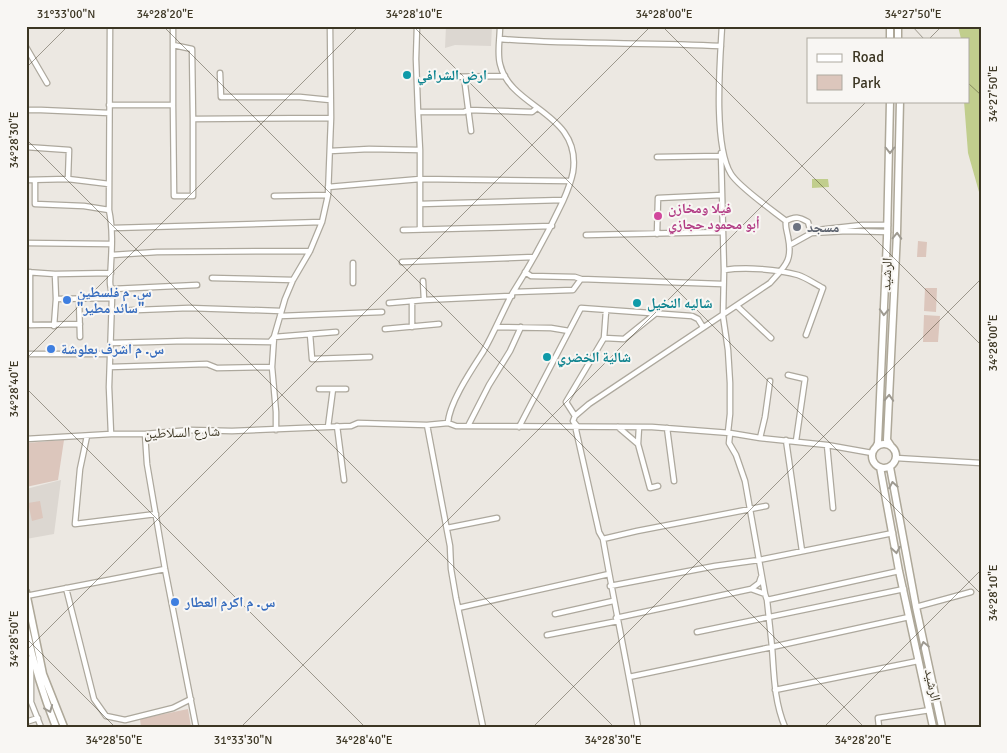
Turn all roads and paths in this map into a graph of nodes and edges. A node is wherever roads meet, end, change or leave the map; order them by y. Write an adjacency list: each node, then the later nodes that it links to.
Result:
1 (110, 26): 19 (street)
2 (173, 26): 8 (street)
3 (330, 26): 16 (street)
4 (417, 26): 24 (street)
5 (500, 26): 7 (street)
6 (722, 26): 9 (street)
7 (500, 39): 9 (street); 12 (street)
8 (173, 45): 20 (street); 27 (street)
9 (721, 46): 29 (street)
10 (26, 47): 15 (street)
11 (220, 73): 16 (street)
12 (505, 76): 14 (street); 21 (street)
13 (446, 77): 14 (street)
14 (464, 77): 23 (street)
15 (47, 84)
16 (330, 100): 26 (street)
17 (890, 102): 53 (main road, الرشيد, one-way to 53)
18 (900, 102): 146 (main road, الرشيد, one-way to 18)
19 (109, 105): 20 (street); 25 (street)
20 (173, 105): 27 (street)
21 (537, 108): 23 (street); 39 (street)
22 (26, 110): 25 (street)
23 (468, 110): 24 (street); 28 (street)
24 (418, 112): 31 (street)
25 (109, 113): 40 (street)
26 (331, 118): 27 (street); 32 (street)
27 (193, 119)
28 (471, 131)
29 (721, 139): 33 (street); 48 (street)
30 (26, 147): 35 (street)
31 (420, 150): 32 (street); 36 (street)
32 (330, 151): 41 (street)
33 (721, 156): 34 (street); 43 (street)
34 (657, 157)
35 (68, 179): 38 (street); 40 (street)
36 (420, 179): 39 (street); 41 (street); 46 (street)
37 (26, 180): 38 (street)
38 (35, 180): 47 (street)
39 (570, 181): 45 (street)
40 (109, 184): 47 (street)
41 (328, 187): 42 (street)
42 (328, 195): 44 (street); 49 (street)
43 (722, 195): 55 (street); 57 (street)
44 (274, 196)
45 (563, 200): 46 (street); 50 (street)
46 (420, 204): 52 (street)
47 (109, 210): 51 (street)
48 (786, 221): 56 (street); 61 (street)
49 (322, 222): 51 (street); 62 (street)
50 (552, 226): 52 (street); 64 (street)
51 (113, 228): 60 (street)
52 (420, 229): 54 (street)
53 (888, 229): 56 (street); 147 (main road, الرشيد, one-way to 147)
54 (403, 230)
55 (723, 232): 57 (street); 67 (street)
56 (811, 233): 61 (street)
57 (657, 234): 58 (street)
58 (586, 235)
59 (26, 243): 60 (street)
60 (111, 244): 63 (street)
61 (790, 244): 70 (street)
62 (310, 251): 63 (street); 75 (street)
63 (112, 256): 71 (street)
64 (534, 257): 65 (street); 69 (street)
65 (402, 262)
66 (353, 263): 77 (street)
67 (724, 270): 70 (street); 78 (street)
68 (28, 272): 72 (street); 82 (street)
69 (525, 272): 74 (street); 81 (street)
70 (780, 272): 89 (street); 108 (street)
71 (111, 273): 72 (street); 80 (street)
72 (55, 274): 85 (street)
73 (212, 278): 75 (street)
74 (581, 279): 78 (street); 81 (street)
75 (293, 280): 93 (street)
76 (423, 281): 86 (street)
77 (354, 283)
78 (722, 284): 95 (street)
79 (197, 286): 80 (street)
80 (112, 289): 84 (street)
81 (513, 294): 86 (street); 101 (street)
82 (27, 298): 98 (street)
83 (79, 298): 84 (street); 85 (street); 96 (street)
84 (112, 298): 90 (street)
85 (56, 299): 99 (street)
86 (424, 300): 87 (street)
87 (412, 301): 88 (street); 100 (street)
88 (389, 303)
89 (737, 306): 95 (street); 112 (street)
90 (111, 311): 93 (street); 113 (street)
91 (606, 311): 94 (street); 105 (street); 111 (street)
92 (382, 312): 93 (street)
93 (280, 314): 110 (street)
94 (655, 314): 103 (street); 111 (street)
95 (723, 316): 103 (street); 136 (street)
96 (80, 324): 99 (street); 109 (street)
97 (439, 324): 100 (street)
98 (28, 325): 99 (street)
99 (54, 326)
100 (412, 327): 104 (street)
101 (496, 327): 102 (street); 125 (street)
102 (521, 327): 105 (street); 128 (street)
103 (703, 327): 124 (street)
104 (385, 329)
105 (569, 331): 132 (street)
106 (336, 332): 107 (street)
107 (310, 334): 110 (street); 116 (street)
108 (806, 335)
109 (80, 337)
110 (274, 337): 113 (street); 118 (street)
111 (604, 338): 124 (street)
112 (771, 338)
113 (111, 343): 115 (street)
114 (26, 354): 115 (street)
115 (111, 354): 117 (street)
116 (370, 357)
117 (110, 367): 118 (street); 137 (street)
118 (272, 367): 135 (street)
119 (788, 375): 143 (street)
120 (770, 381): 140 (street)
121 (319, 389): 122 (street)
122 (332, 389): 123 (street); 131 (street)
123 (346, 389)
124 (575, 416): 129 (street)
125 (448, 423): 126 (street, شارع السلاطين); 128 (street, شارع السلاطين)
126 (427, 424): 127 (street, شارع السلاطين); 160 (street)
127 (337, 426): 131 (street, شارع السلاطين); 152 (street)
128 (468, 426): 132 (street, شارع السلاطين)
129 (577, 426): 130 (street, شارع السلاطين); 132 (street, شارع السلاطين); 162 (street)
130 (618, 426): 133 (street, شارع السلاطين); 144 (street)
131 (328, 427): 135 (street, شارع السلاطين)
132 (519, 427)
133 (639, 427): 134 (street, شارع السلاطين); 144 (street)
134 (668, 428): 136 (street, شارع السلاطين); 153 (street)
135 (276, 430): 138 (street, شارع السلاطين)
136 (729, 433): 140 (street, شارع السلاطين); 157 (street)
137 (111, 434): 138 (street, شارع السلاطين); 139 (street, شارع السلاطين)
138 (145, 434): 158 (street)
139 (87, 436): 141 (street, شارع السلاطين); 158 (street)
140 (760, 438): 142 (street, شارع السلاطين)
141 (26, 439)
142 (786, 440): 143 (street, شارع السلاطين); 163 (street)
143 (796, 441): 145 (street, شارع السلاطين)
144 (638, 444): 154 (street)
145 (827, 445): 147 (street, شارع السلاطين); 156 (street)
146 (890, 446): 147 (main road); 148 (main road)
147 (874, 450): 150 (main road)
148 (896, 458): 149 (street); 151 (main road)
149 (981, 463)
150 (880, 467): 151 (main road); 161 (main road, الرشيد)
151 (890, 467): 178 (main road, الرشيد, one-way to 151)
152 (344, 480)
153 (674, 481)
154 (658, 486)
155 (766, 506): 157 (street)
156 (833, 508)
157 (749, 509): 162 (street); 164 (street)
158 (156, 514): 165 (street)
159 (497, 518): 160 (street)
160 (447, 528): 179 (street)
161 (893, 533): 163 (street); 166 (main road, الرشيد, one-way to 166)
162 (603, 539): 167 (street)
163 (802, 551): 164 (street)
164 (759, 560): 168 (street); 169 (street)
165 (165, 570): 170 (street); 192 (street)
166 (899, 571): 172 (main road, الرشيد); 176 (street)
167 (609, 574): 169 (street); 179 (street)
168 (762, 576): 171 (street); 174 (street)
169 (610, 586): 177 (street)
170 (66, 588): 175 (street); 192 (street)
171 (751, 589): 174 (street); 183 (street)
172 (904, 589): 181 (street); 182 (main road, الرشيد)
173 (971, 592): 178 (street)
174 (765, 594): 176 (street)
175 (26, 595): 198 (main road)
176 (767, 600): 181 (street)
177 (613, 601): 180 (street); 183 (street)
178 (916, 606): 205 (main road, الرشيد, one-way to 178)
179 (458, 608): 200 (street)
180 (555, 614)
181 (769, 617): 185 (street); 187 (street)
182 (910, 617): 187 (street); 189 (main road, الرشيد)
183 (617, 619): 186 (street); 190 (street)
184 (26, 628): 188 (main road)
185 (696, 632)
186 (547, 635)
187 (772, 647): 190 (street); 191 (street)
188 (31, 653): 194 (street); 197 (main road, one-way to 197)
189 (918, 661): 191 (street); 193 (main road, الرشيد)
190 (630, 677): 201 (street)
191 (775, 690): 202 (street)
192 (191, 699): 199 (street)
193 (930, 710): 203 (street); 204 (main road, الرشيد)
194 (38, 718): 195 (street); 196 (street)
195 (26, 722)
196 (41, 727)
197 (56, 727)
198 (64, 727)
199 (196, 727)
200 (483, 727)
201 (638, 727)
202 (785, 727)
203 (879, 727)
204 (933, 727)
205 (942, 727)

